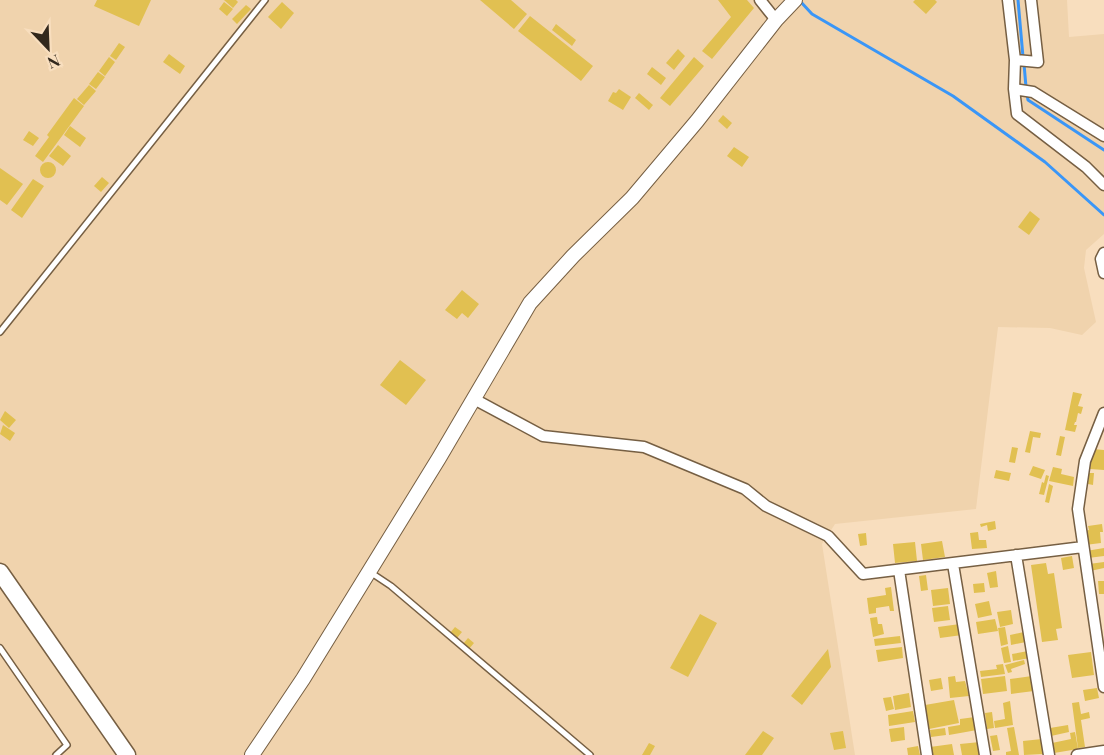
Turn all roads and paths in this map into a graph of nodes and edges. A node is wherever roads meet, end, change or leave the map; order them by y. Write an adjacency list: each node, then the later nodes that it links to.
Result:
1 (265, 0): 13 (lane)
2 (760, 0): 6 (street)
3 (795, 0): 6 (main road)
4 (1008, 0): 7 (street)
5 (1031, 0): 7 (street)
6 (778, 18): 14 (main road)
7 (1015, 60): 8 (street)
8 (1014, 89): 9 (street); 10 (street)
9 (1104, 136)
10 (1104, 185)
11 (1104, 254): 12 (street)
12 (1104, 273)
13 (0, 332)
14 (474, 399): 19 (street); 21 (main road)
15 (1104, 413): 16 (street)
16 (1083, 547): 17 (street); 23 (street)
17 (1016, 555): 18 (street); 31 (street)
18 (953, 564): 19 (street); 30 (street)
19 (899, 570): 29 (street)
20 (0, 572): 26 (highway)
21 (368, 572): 27 (main road); 28 (lane)
22 (0, 648): 25 (lane)
23 (1104, 687)
24 (1104, 751): 32 (street)
25 (56, 755)
26 (127, 755)
27 (252, 755)
28 (590, 755)
29 (927, 755)
30 (985, 755)
31 (1050, 755)
32 (1077, 755)

